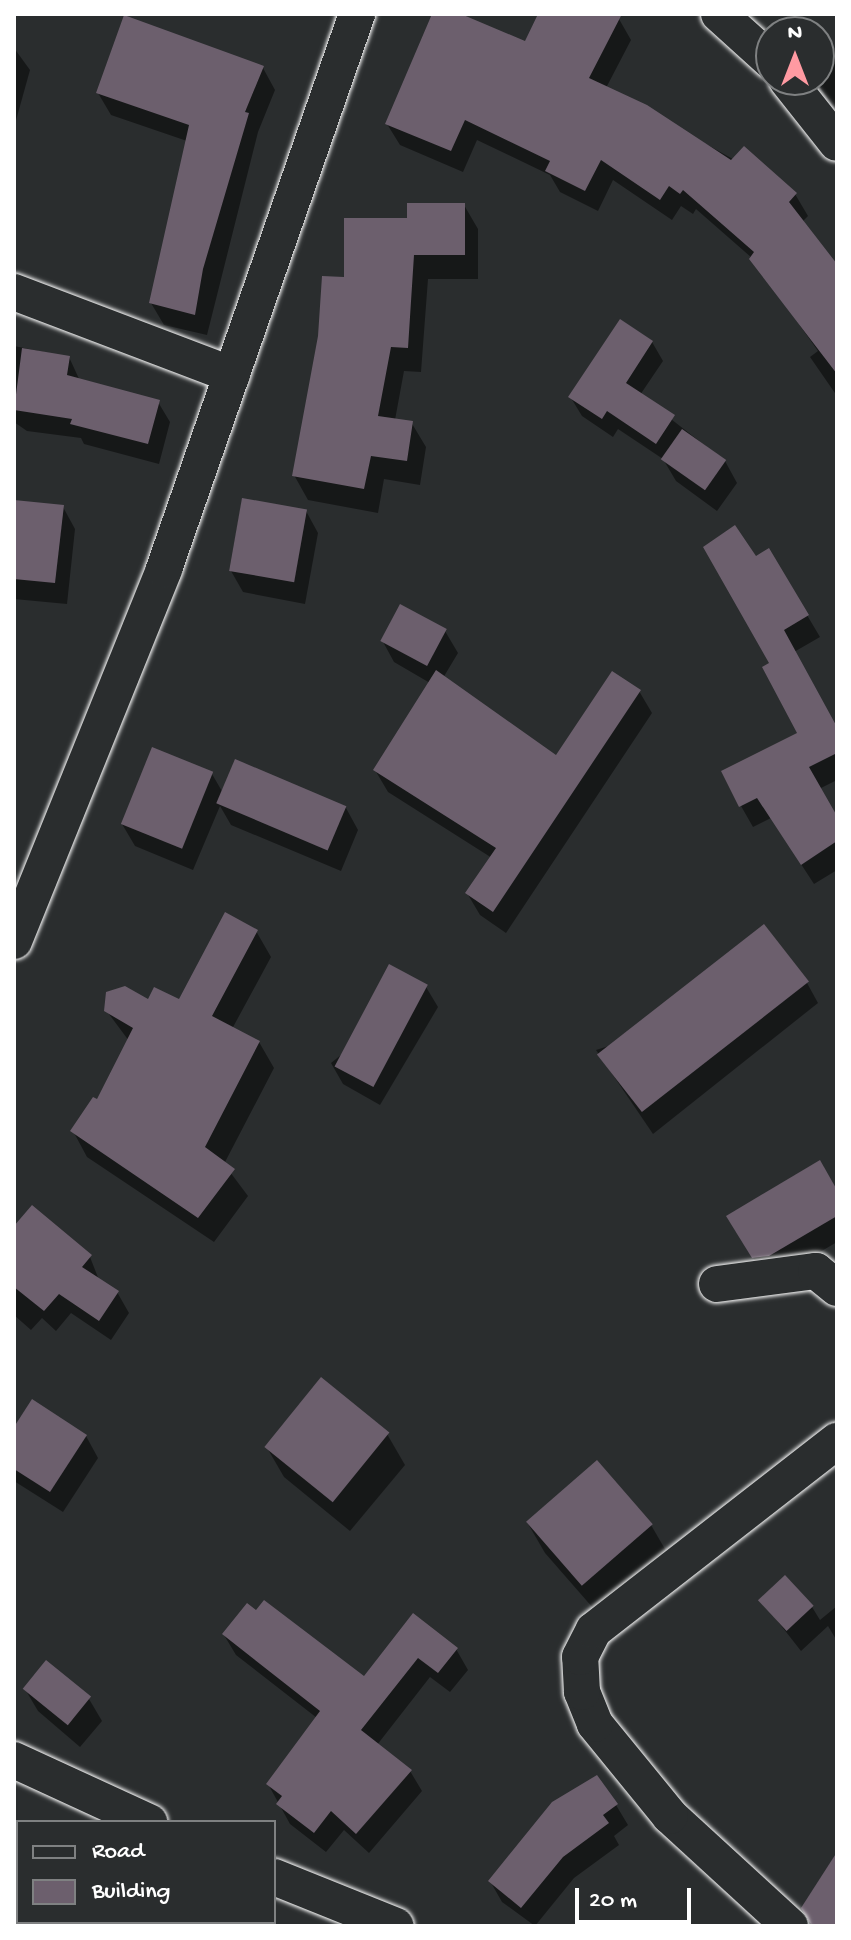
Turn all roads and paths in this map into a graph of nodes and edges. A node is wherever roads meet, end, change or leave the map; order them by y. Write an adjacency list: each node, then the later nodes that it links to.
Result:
1 (357, 14): 7 (street)
2 (719, 14): 3 (street)
3 (755, 47)
4 (800, 96): 5 (street)
5 (837, 143)
6 (14, 292): 7 (street)
7 (232, 375): 8 (street)
8 (14, 941)
9 (717, 1284): 10 (street)
10 (837, 1288)
11 (837, 1441): 16 (street)
12 (14, 1760): 13 (street)
13 (145, 1820)
14 (276, 1878): 15 (street)
15 (396, 1926)
16 (790, 1926)

